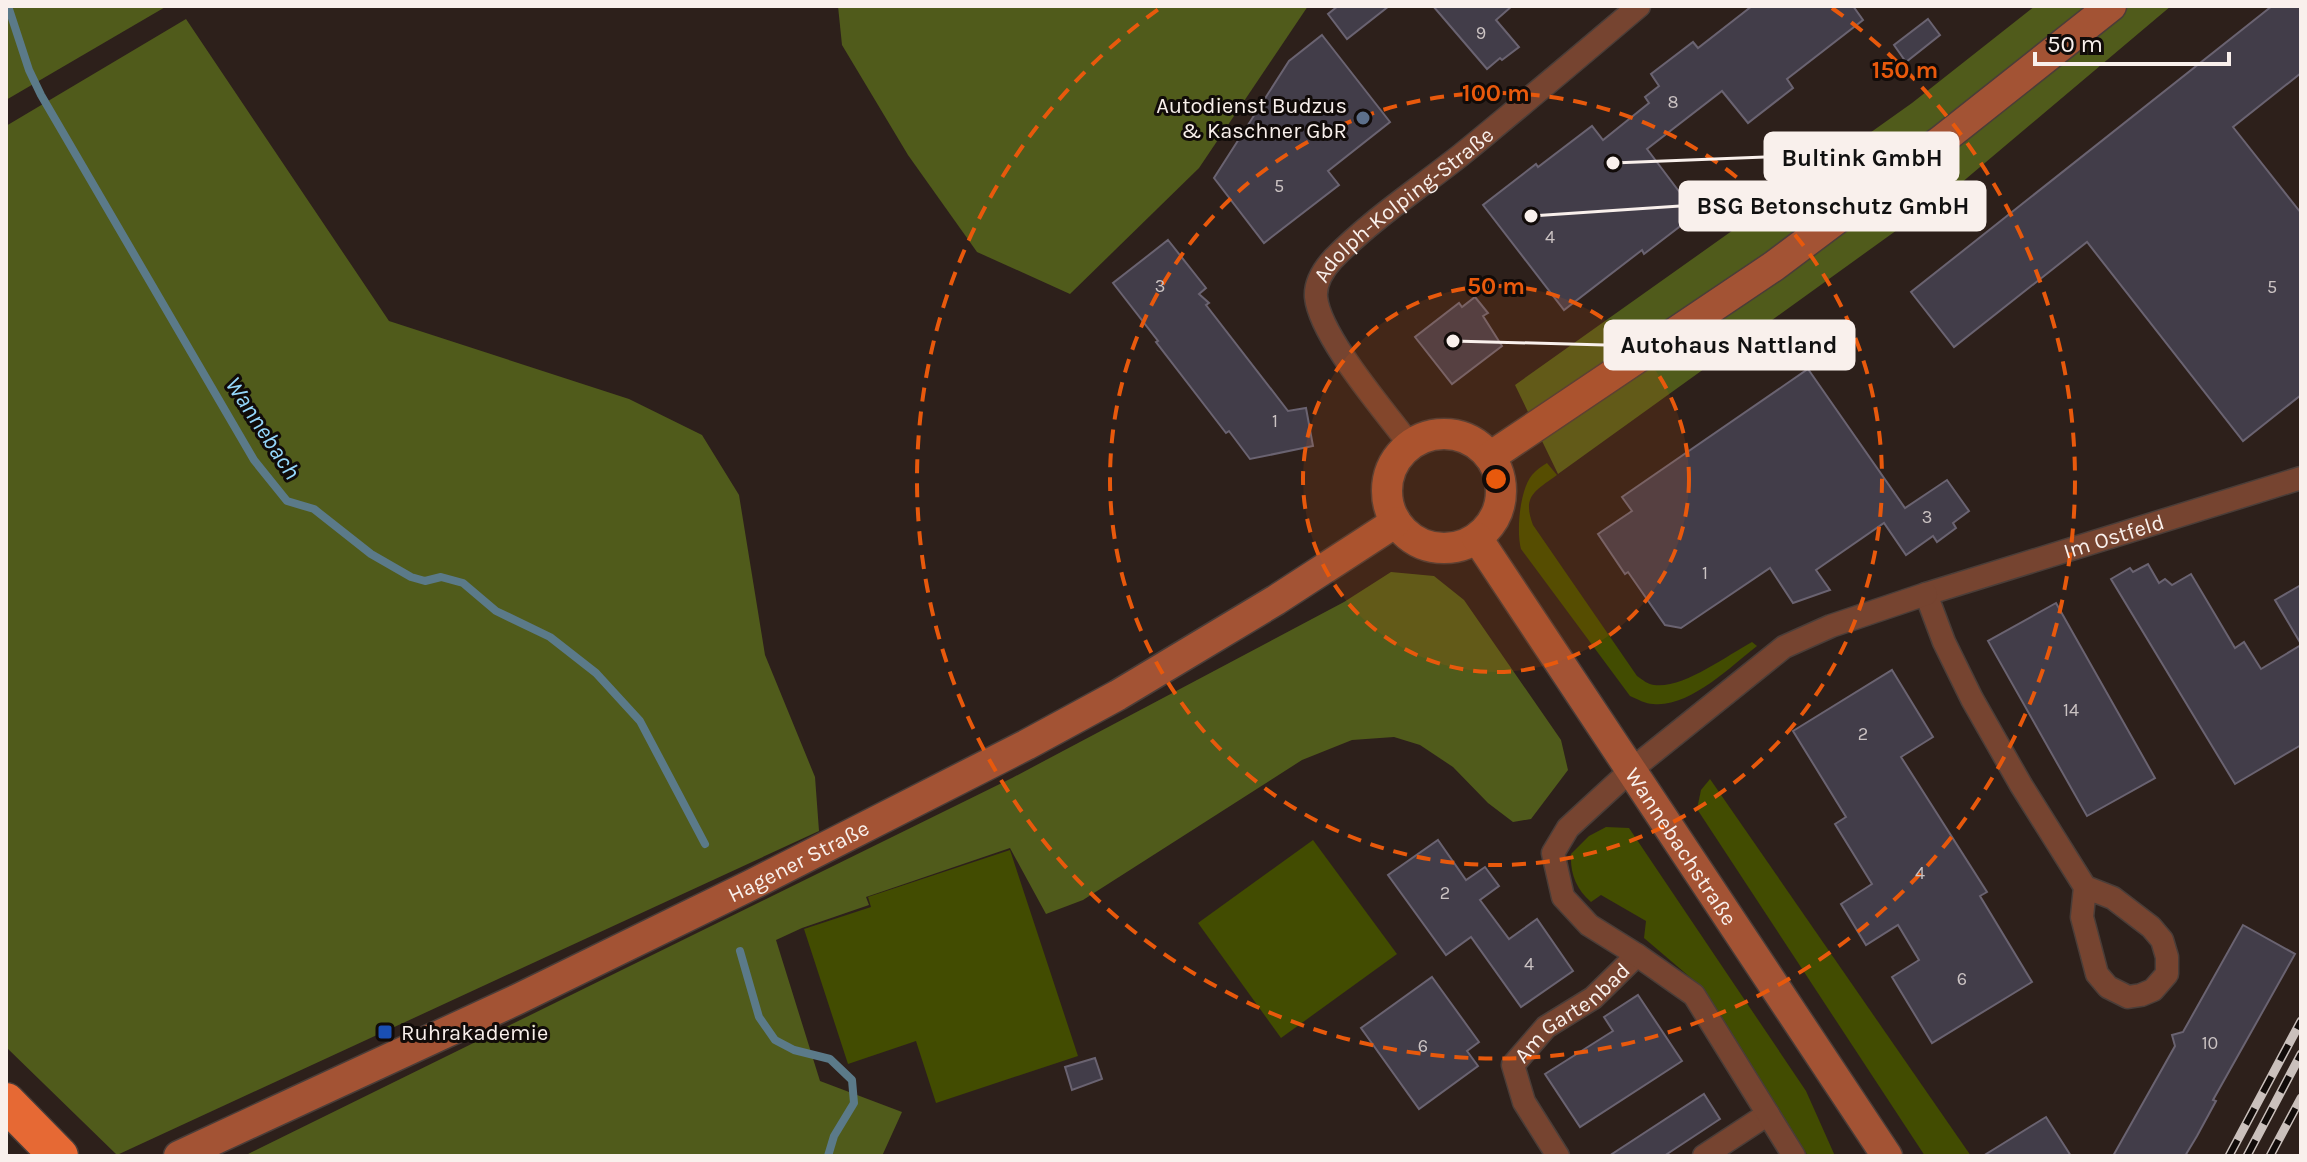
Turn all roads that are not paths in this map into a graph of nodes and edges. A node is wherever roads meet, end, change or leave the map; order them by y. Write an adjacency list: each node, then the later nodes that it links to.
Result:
1 (1639, 6): 3 (street, Adolph-Kolping-Straße)
2 (2111, 6): 4 (main road)
3 (1410, 445): 4 (main road); 6 (main road)
4 (1490, 457): 7 (main road)
5 (2301, 478): 8 (street, Im Ostfeld)
6 (1396, 522): 7 (main road); 15 (main road, Hagener Straße)
7 (1477, 538): 9 (main road, Wannebachstraße)
8 (1926, 594): 9 (street, Im Ostfeld); 10 (street)
9 (1631, 770): 11 (street, Am Gartenbad); 19 (main road, Wannebachstraße)
10 (2085, 887): 10 (street)
11 (1637, 955): 13 (street, Am Gartenbad); 16 (street, Am Gartenbad)
12 (6, 1102): 14 (highway)
13 (1768, 1114): 17 (street); 18 (street, Am Gartenbad)
14 (59, 1156)
15 (179, 1156)
16 (1558, 1156)
17 (1704, 1156)
18 (1794, 1156)
19 (1887, 1156)

